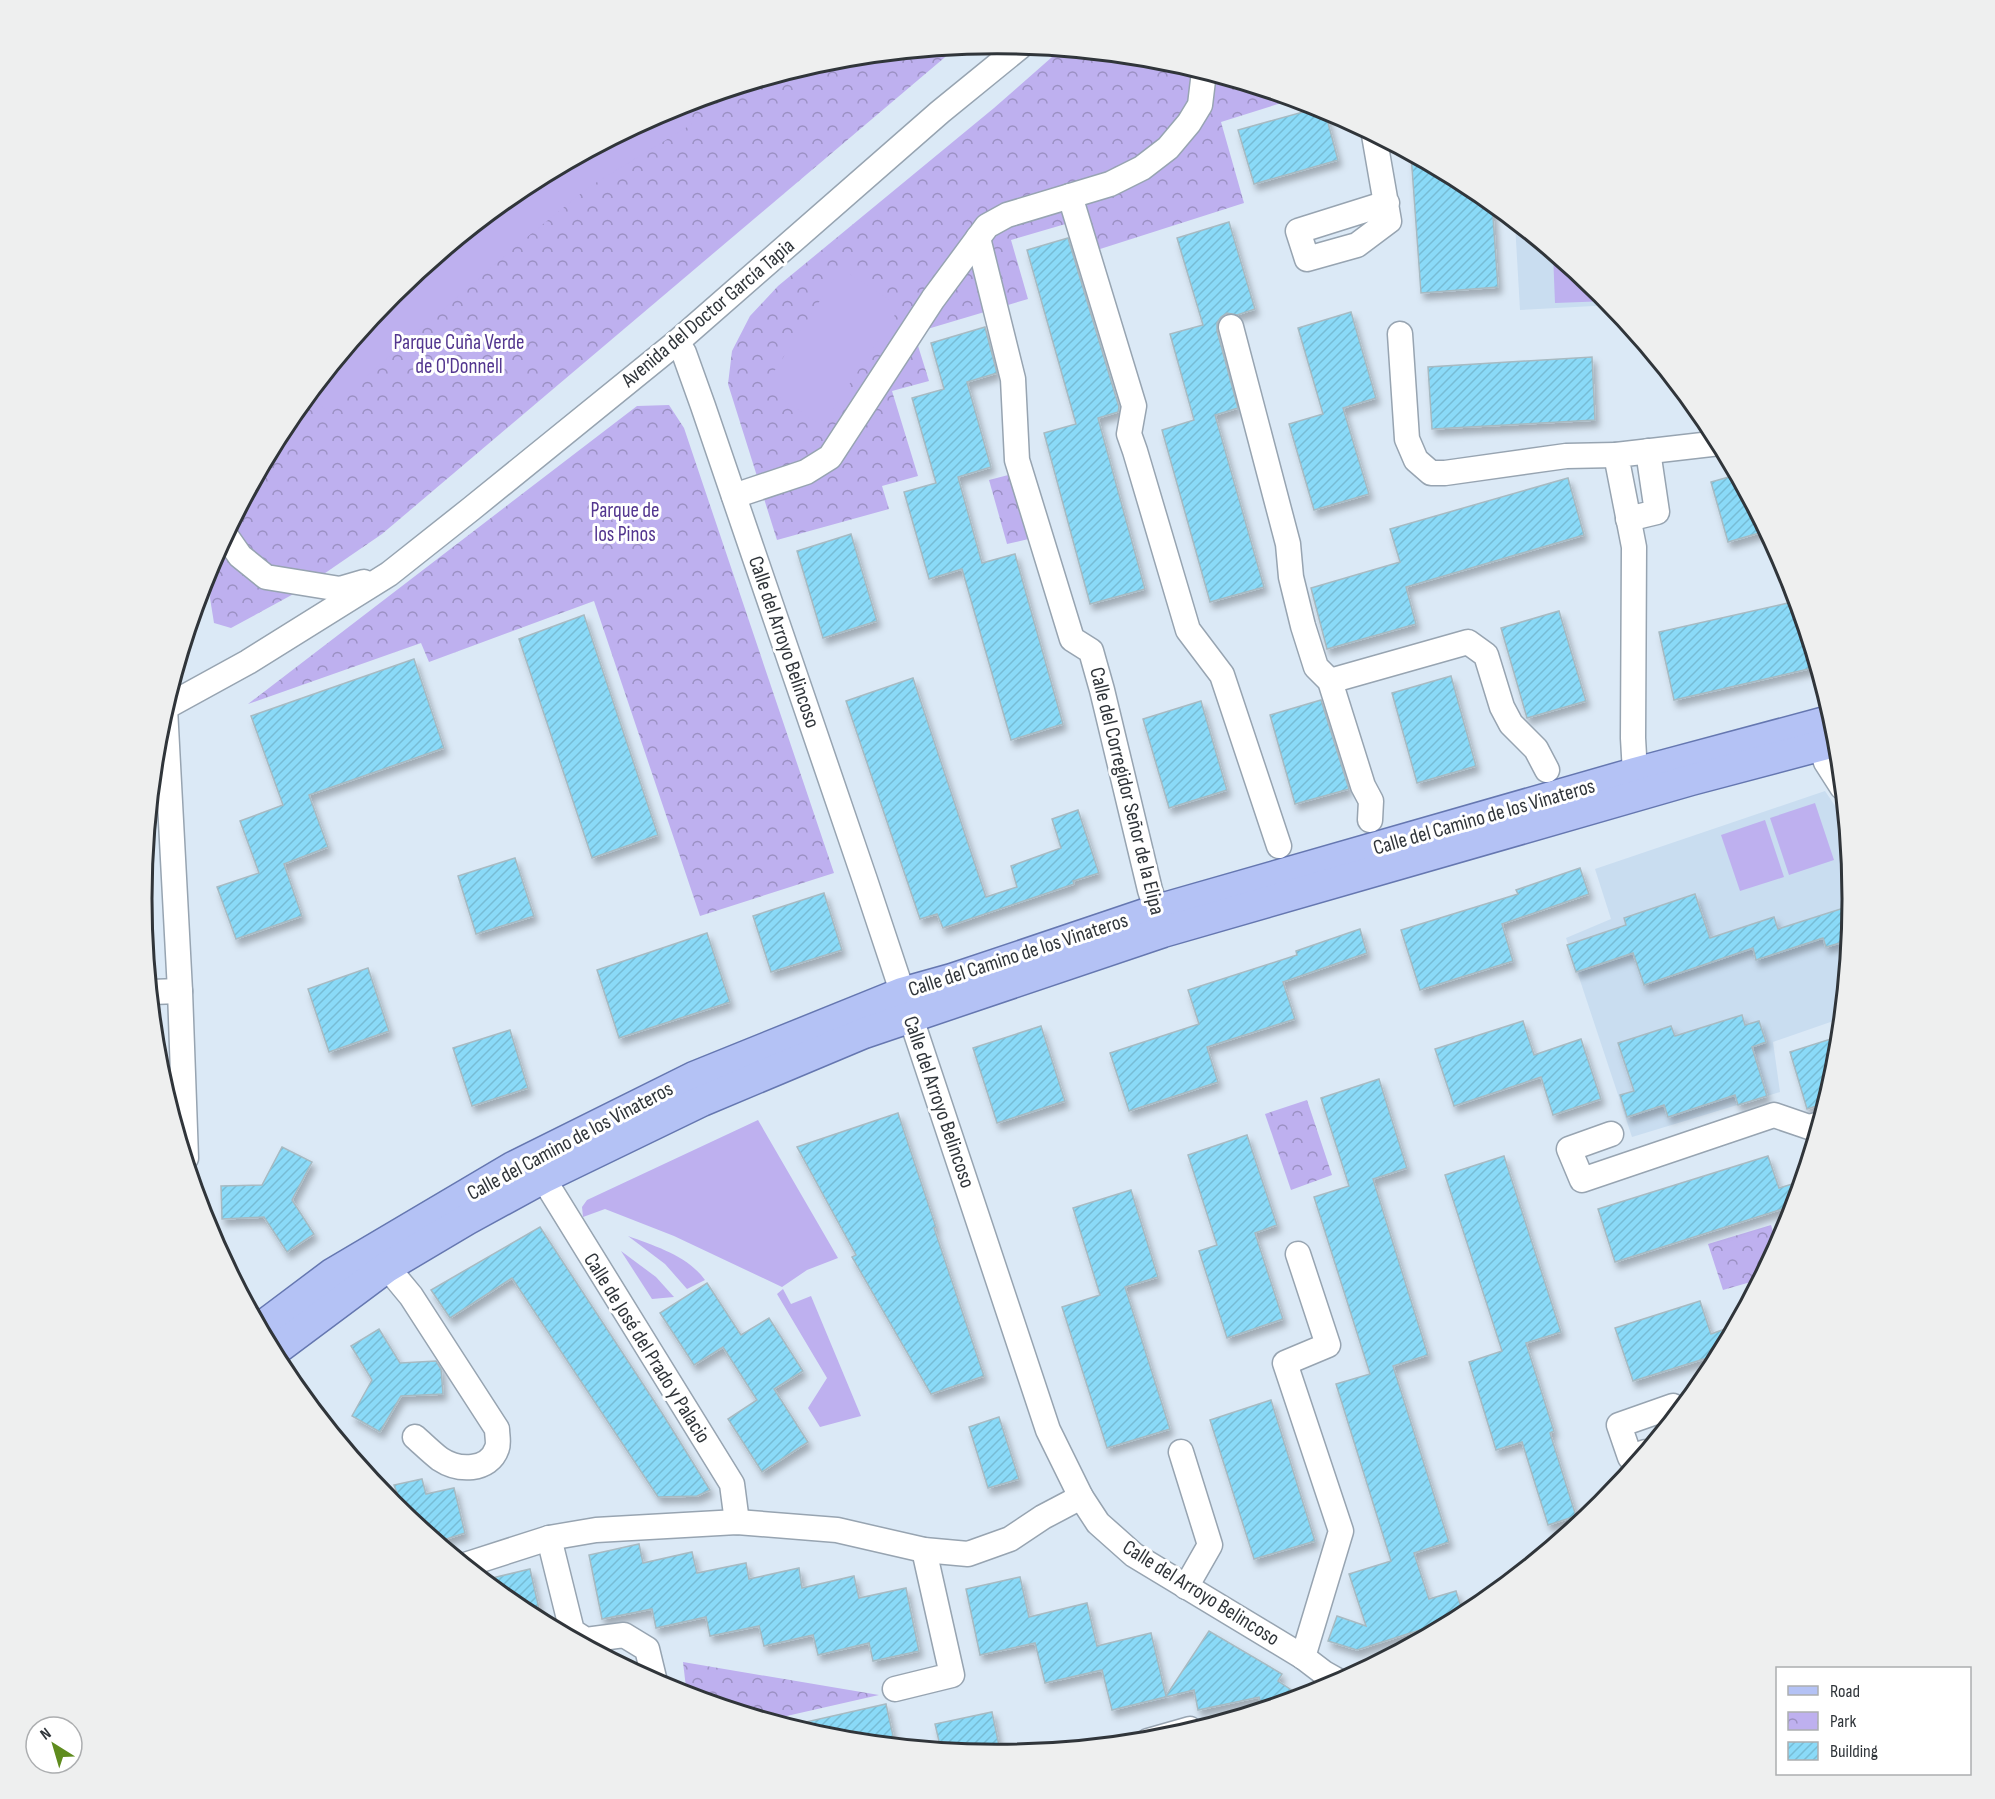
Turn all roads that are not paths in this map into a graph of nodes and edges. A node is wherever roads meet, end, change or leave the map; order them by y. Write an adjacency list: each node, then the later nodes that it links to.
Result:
1 (1011, 54): 9 (street, Avenida del Doctor García Tapia)
2 (1203, 80): 4 (street)
3 (1376, 143): 5 (street)
4 (1071, 196): 6 (street); 25 (street)
5 (1387, 203)
6 (978, 238): 13 (street); 26 (street, Calle del Corregidor Señor de la Elipa)
7 (1231, 327): 17 (street)
8 (1401, 334): 12 (street)
9 (677, 342): 13 (street, Calle del Arroyo Belincoso); 16 (street, Avenida del Doctor García Tapia)
10 (1710, 444): 11 (street)
11 (1648, 452): 12 (street); 14 (street)
12 (1616, 455): 14 (street)
13 (734, 496): 29 (street, Calle del Arroyo Belincoso)
14 (1628, 519): 23 (street)
15 (231, 543): 16 (street, Avenida del Doctor García Tapia)
16 (389, 574): 18 (street, Avenida del Doctor García Tapia)
17 (1330, 681): 21 (street); 24 (street)
18 (176, 701)
19 (1826, 733): 22 (street); 23 (main road, Calle del Camino de los Vinateros)
20 (168, 738): 27 (street)
21 (1547, 770)
22 (1833, 774)
23 (1638, 784): 26 (main road, Calle del Camino de los Vinateros)
24 (1370, 820)
25 (1279, 846)
26 (1160, 921): 29 (main road, Calle del Camino de los Vinateros)
27 (180, 991): 28 (street); 31 (street)
28 (157, 992)
29 (906, 1004): 33 (main road, Calle del Camino de los Vinateros); 36 (main road, Calle del Camino de los Vinateros); 42 (street, Calle del Arroyo Belincoso)
30 (1811, 1126): 32 (street)
31 (185, 1131)
32 (1611, 1134)
33 (543, 1178): 35 (main road, Calle del Camino de los Vinateros); 43 (street, Calle de José del Prado y Palacio)
34 (1298, 1254): 50 (street, Calle del Arroyo Belincoso)
35 (387, 1267): 37 (main road, Calle del Camino de los Vinateros); 39 (street)
36 (266, 1324)
37 (280, 1347)
38 (1673, 1407): 41 (street)
39 (415, 1437)
40 (1181, 1452): 47 (street)
41 (1634, 1456)
42 (1081, 1497): 45 (street); 47 (street, Calle del Arroyo Belincoso)
43 (737, 1522): 44 (street); 45 (street)
44 (549, 1538): 46 (street); 48 (street)
45 (924, 1550): 53 (street)
46 (474, 1562)
47 (1186, 1587): 50 (street, Calle del Arroyo Belincoso)
48 (572, 1630)
49 (589, 1640): 51 (street)
50 (1303, 1657): 52 (street, Calle del Arroyo Belincoso)
51 (652, 1671)
52 (1328, 1678)
53 (895, 1689)

